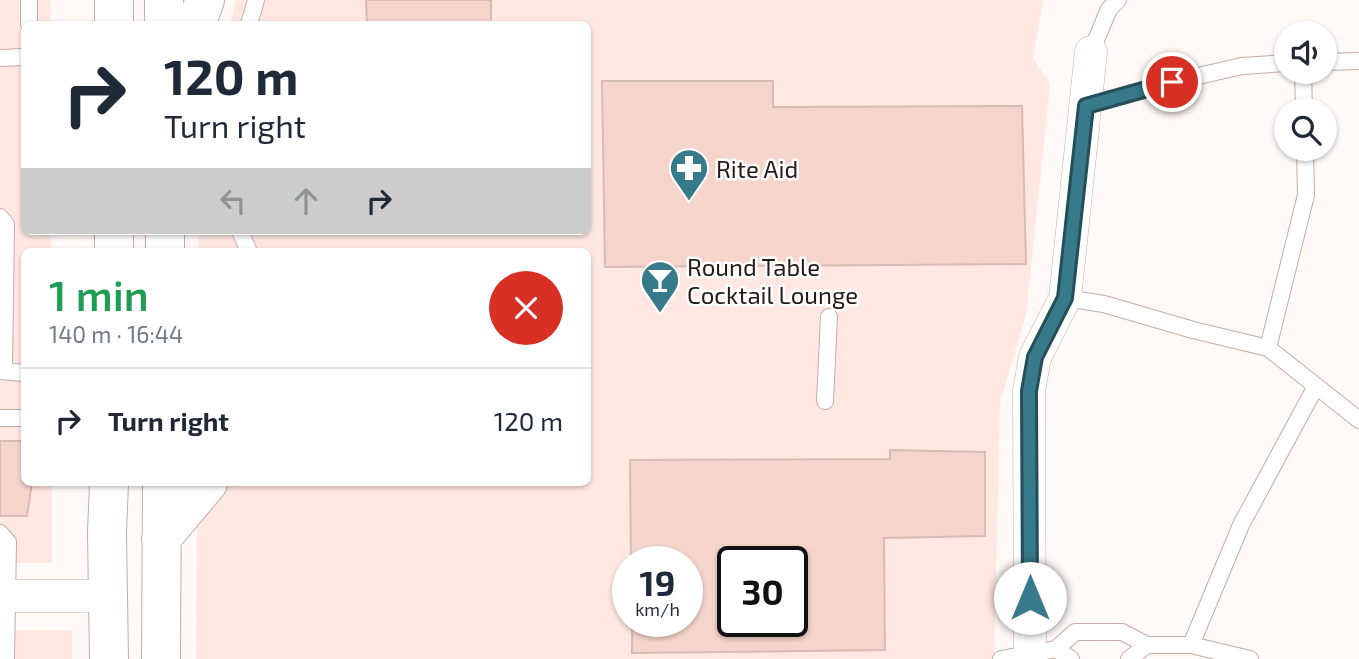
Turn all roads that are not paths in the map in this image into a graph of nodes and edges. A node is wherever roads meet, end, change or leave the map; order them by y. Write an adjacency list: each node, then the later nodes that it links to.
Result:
1 (29, 0): 7 (lane)
2 (114, 0): 8 (main road)
3 (164, 0): 9 (main road)
4 (205, 0): 10 (main road)
5 (256, 0): 11 (lane)
6 (1118, 0): 12 (lane)
7 (29, 21)
8 (114, 21)
9 (164, 21)
10 (197, 21)
11 (251, 21)
12 (1091, 52): 18 (street)
13 (21, 57): 14 (lane)
14 (0, 58)
15 (1359, 61): 16 (lane)
16 (1337, 62)
17 (1274, 64): 18 (lane)
18 (1086, 106): 21 (street)
19 (1305, 161): 23 (lane)
20 (0, 217): 24 (lane)
21 (1065, 298): 23 (lane); 40 (street)
22 (829, 317): 27 (lane)
23 (1268, 348): 26 (lane)
24 (2, 371): 25 (lane)
25 (21, 373)
26 (1316, 386): 30 (lane); 39 (lane)
27 (825, 401)
28 (0, 418): 29 (lane)
29 (21, 418)
30 (1359, 420)
31 (110, 486): 37 (main road)
32 (162, 486): 35 (main road)
33 (205, 486): 35 (main road)
34 (0, 533): 36 (lane)
35 (161, 539): 44 (main road)
36 (4, 596): 37 (street); 41 (lane)
37 (108, 596): 42 (main road); 43 (main road)
38 (1147, 645): 39 (lane); 40 (lane); 46 (lane)
39 (1191, 645): 47 (lane)
40 (1029, 655): 45 (lane)
41 (6, 659)
42 (109, 659)
43 (130, 659)
44 (161, 659)
45 (1070, 659)
46 (1129, 659)
47 (1250, 659)

